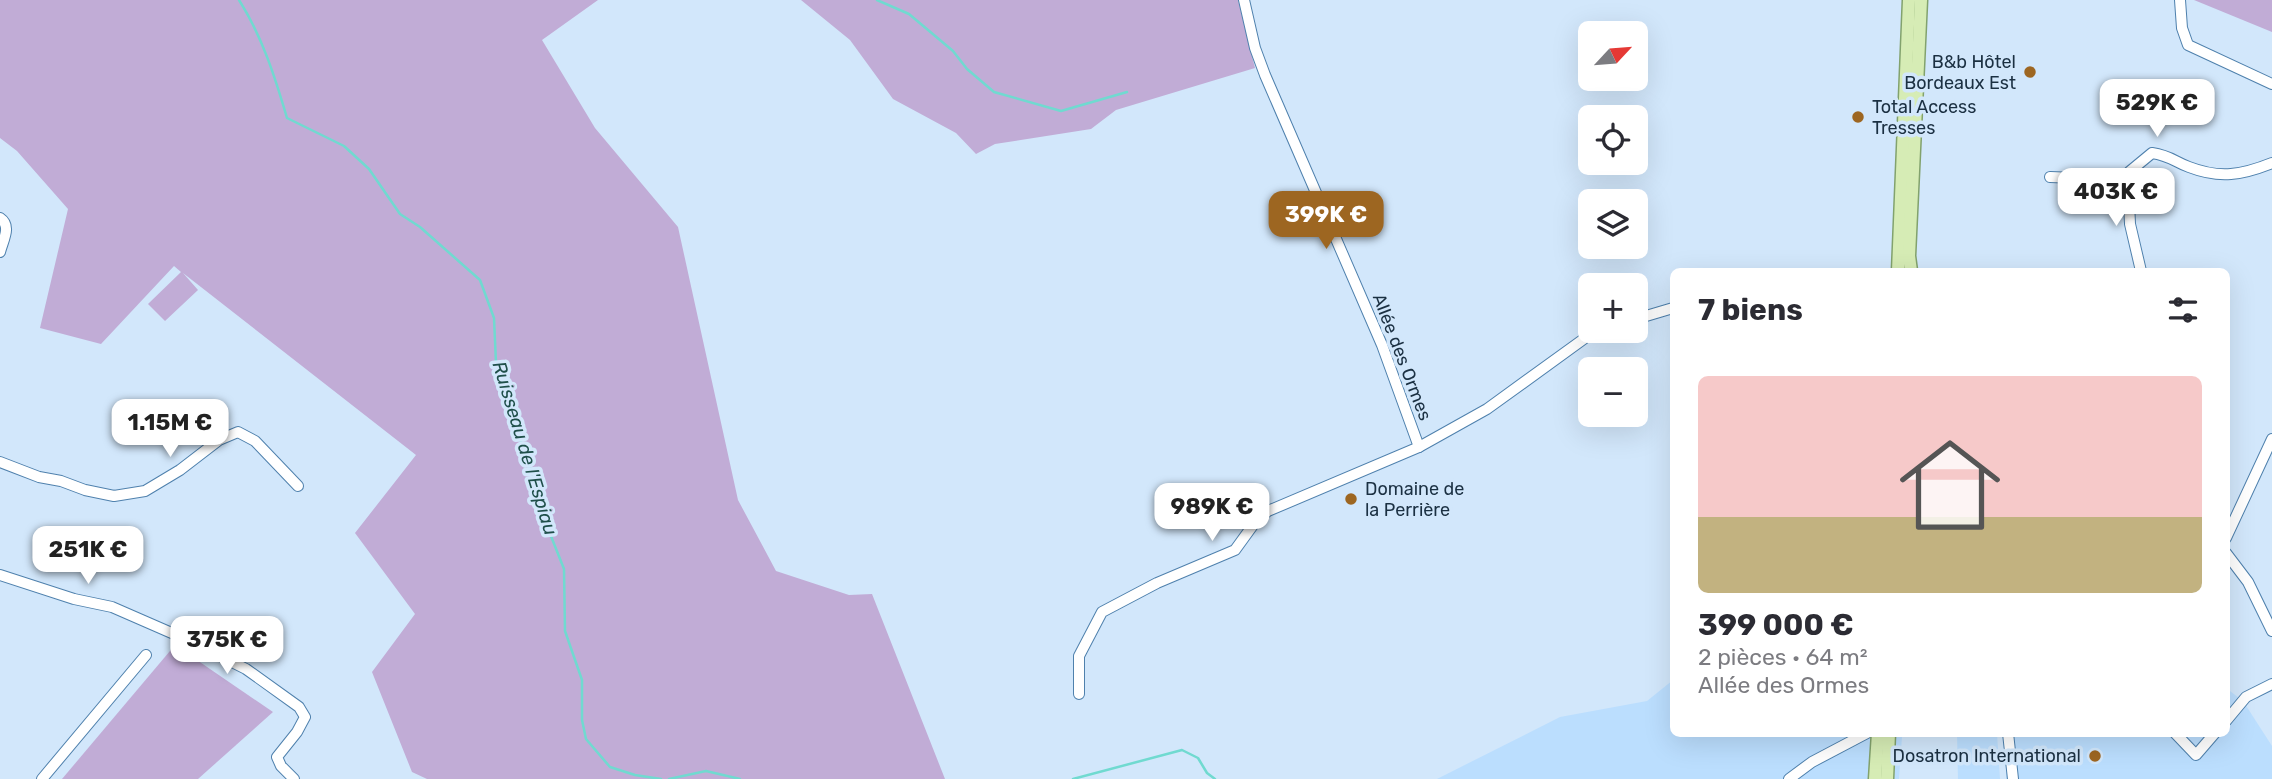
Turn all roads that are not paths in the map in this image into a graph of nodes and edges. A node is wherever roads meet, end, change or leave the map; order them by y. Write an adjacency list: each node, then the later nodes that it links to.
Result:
1 (1244, 0): 18 (street, Allée des Ormes)
2 (1909, 0): 11 (main road)
3 (1921, 0): 12 (main road)
4 (2180, 0): 5 (street)
5 (2272, 83)
6 (2272, 163): 8 (street)
7 (2050, 177): 8 (street)
8 (2128, 180): 13 (street)
9 (0, 218): 10 (street)
10 (0, 252)
11 (1898, 268)
12 (1911, 268)
13 (2140, 268)
14 (1670, 309): 15 (street)
15 (1648, 315)
16 (1578, 343): 18 (street)
17 (2272, 439): 21 (street)
18 (1419, 447): 27 (street)
19 (0, 461): 20 (street)
20 (298, 486)
21 (2230, 529)
22 (2230, 559): 24 (street)
23 (0, 575): 36 (street)
24 (2272, 631)
25 (146, 655): 35 (street)
26 (2272, 684): 28 (street)
27 (1079, 694)
28 (2230, 716)
29 (1859, 737): 37 (street)
30 (1878, 737): 38 (main road)
31 (1889, 737): 39 (main road)
32 (2008, 737): 40 (street)
33 (2179, 737): 34 (street)
34 (2212, 737)
35 (42, 779)
36 (294, 779)
37 (1789, 779)
38 (1875, 779)
39 (1887, 779)
40 (2013, 779)

